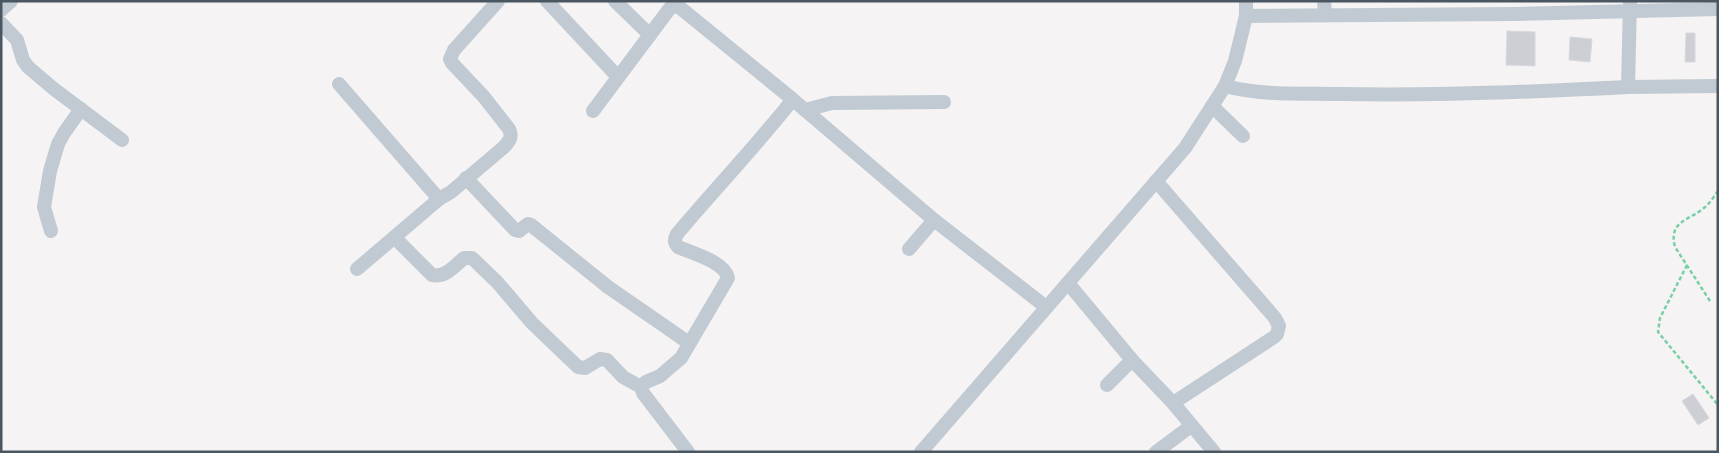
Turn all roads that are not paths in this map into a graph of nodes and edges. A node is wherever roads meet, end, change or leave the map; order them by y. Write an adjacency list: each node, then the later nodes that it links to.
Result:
1 (11, 1): 9 (street)
2 (498, 1): 26 (street)
3 (548, 1): 13 (street)
4 (615, 1): 12 (street)
5 (1246, 1): 10 (street)
6 (1630, 6): 7 (street); 8 (street); 17 (street)
7 (1325, 8): 10 (street)
8 (1718, 8)
9 (1, 10)
10 (1246, 16): 15 (street)
11 (1, 23): 21 (street)
12 (650, 35): 13 (street); 18 (street)
13 (618, 77): 22 (street)
14 (339, 84): 28 (street)
15 (1225, 86): 17 (street); 20 (street)
16 (1718, 86): 17 (street)
17 (1628, 87)
18 (791, 98): 23 (street); 36 (street)
19 (944, 102): 23 (street)
20 (1212, 106): 24 (street); 27 (street)
21 (81, 109): 25 (street); 30 (street)
22 (593, 110)
23 (805, 110): 29 (street)
24 (1243, 136)
25 (122, 140)
26 (466, 178): 28 (street); 36 (street)
27 (1156, 181): 34 (street); 40 (street)
28 (439, 199): 31 (street)
29 (934, 220): 32 (street); 35 (street)
30 (51, 231)
31 (395, 238): 33 (street); 39 (street)
32 (909, 249)
33 (357, 269)
34 (1068, 283): 35 (street); 37 (street)
35 (1046, 307): 43 (street)
36 (689, 343): 39 (street)
37 (1132, 360): 38 (street); 40 (street)
38 (1107, 385)
39 (642, 386): 42 (street)
40 (1173, 403): 41 (street)
41 (1191, 426): 44 (street); 45 (street)
42 (688, 452)
43 (921, 452)
44 (1156, 452)
45 (1214, 452)

